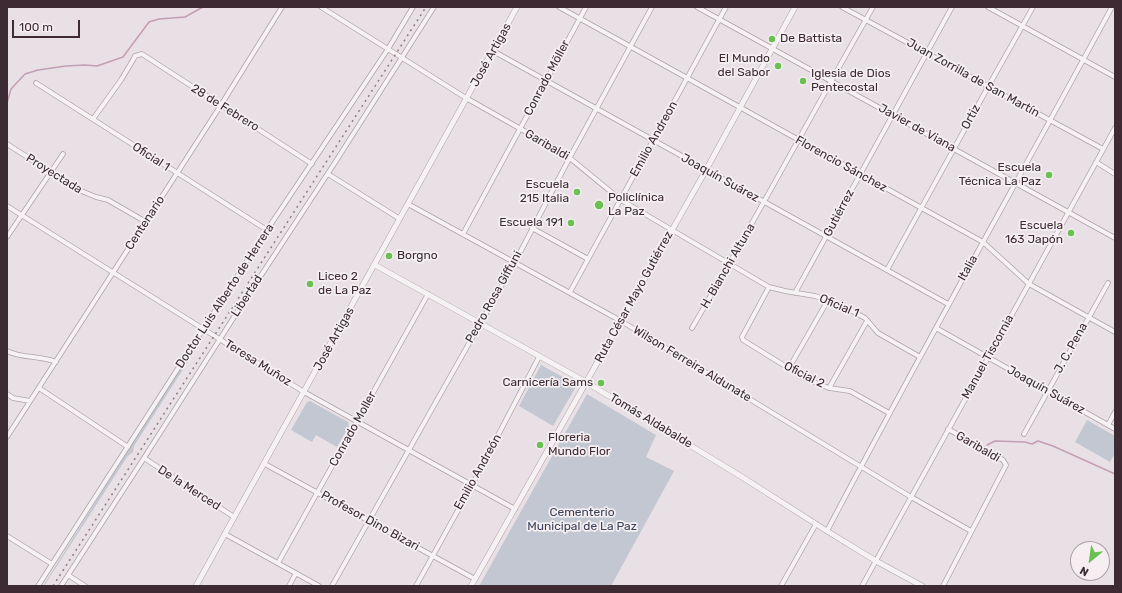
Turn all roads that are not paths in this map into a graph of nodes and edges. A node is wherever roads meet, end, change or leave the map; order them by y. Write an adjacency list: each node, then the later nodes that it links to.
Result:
1 (282, 7): 36 (street, Centenario)
2 (321, 7): 23 (street, Garibaldi)
3 (414, 7): 23 (street, Doctor Luis Alberto de Herrera)
4 (434, 7): 27 (street, Libertad)
5 (518, 7): 25 (street, José Artigas)
6 (559, 7): 18 (street, Florencio Sánchez)
7 (586, 7): 18 (street, Conrado Möller)
8 (652, 7): 22 (street, Pedro Rosa Giffuni)
9 (697, 7): 19 (street, Javier de Viana)
10 (726, 7): 19 (street, Emilio Andreon)
11 (795, 7): 24 (street, Ruta César Mayo Gutiérrez)
12 (842, 7): 20 (street, Juan Zorrilla de San Martín)
13 (872, 7): 20 (street, H. Bianchi Altuna)
14 (952, 7): 26 (street, Gutiérrez)
15 (988, 7): 21 (street)
16 (1033, 7): 21 (street, Ortiz)
17 (1112, 7): 28 (street, Italia)
18 (580, 18): 22 (street, Florencio Sánchez); 31 (street, Conrado Möller)
19 (720, 19): 24 (street, Javier de Viana); 30 (street, Emilio Andreon)
20 (865, 20): 26 (street, Juan Zorrilla de San Martín); 32 (street, H. Bianchi Altuna)
21 (1022, 26): 28 (street); 34 (street, Ortiz)
22 (630, 47): 30 (street, Florencio Sánchez); 37 (street, Pedro Rosa Giffuni)
23 (388, 49): 27 (street, Garibaldi); 52 (street, Doctor Luis Alberto de Herrera)
24 (772, 49): 32 (street, Javier de Viana); 38 (street, Ruta César Mayo Gutiérrez)
25 (493, 51): 31 (street, Joaquín Suárez); 35 (street, José Artigas)
26 (926, 53): 34 (street, Juan Zorrilla de San Martín); 39 (street, Gutiérrez)
27 (401, 58): 35 (street, Garibaldi); 56 (street, Libertad)
28 (1084, 59): 29 (street); 41 (street, Italia)
29 (1115, 77)
30 (687, 79): 38 (street, Florencio Sánchez); 44 (street, Emilio Andreon)
31 (546, 80): 37 (street, Joaquín Suárez); 43 (street, Conrado Möller)
32 (831, 80): 39 (street, Javier de Viana); 45 (street, H. Bianchi Altuna)
33 (36, 84): 40 (street, Oficial 1)
34 (988, 87): 41 (street, Juan Zorrilla de San Martín); 47 (street, Ortiz)
35 (466, 98): 43 (street, Garibaldi); 62 (street, José Artigas)
36 (221, 105): 40 (street, 28 de Febrero); 52 (street, 28 de Febrero); 55 (street, Centenario)
37 (596, 108): 44 (street, Joaquín Suárez); 50 (street, Pedro Rosa Giffuni)
38 (740, 108): 45 (street, Florencio Sánchez); 53 (street, Ruta César Mayo Gutiérrez)
39 (892, 114): 47 (street, Javier de Viana); 57 (street, Gutiérrez)
40 (93, 120): 55 (street, Oficial 1)
41 (1051, 121): 48 (street, Juan Zorrilla de San Martín); 59 (street, Italia)
42 (1115, 128): 48 (street, Manuel Tiscornia)
43 (520, 129): 50 (street, Garibaldi); 72 (street, Conrado Möller)
44 (654, 140): 53 (street, Joaquín Suárez); 60 (street, Emilio Andreon)
45 (798, 140): 57 (street, Florencio Sánchez); 61 (street, H. Bianchi Altuna)
46 (7, 144): 54 (street, Proyectada)
47 (954, 148): 59 (street, Javier de Viana); 64 (street, Ortiz)
48 (1104, 149): 51 (street, Manuel Tiscornia)
49 (63, 154): 54 (street)
50 (570, 157): 60 (street, Garibaldi); 69 (street, Pedro Rosa Giffuni)
51 (1096, 162): 58 (street); 65 (street, Manuel Tiscornia)
52 (312, 164): 70 (street, Doctor Luis Alberto de Herrera)
53 (706, 170): 61 (street, Joaquín Suárez); 71 (street, Ruta César Mayo Gutiérrez)
54 (51, 173): 66 (street); 68 (street, Proyectada)
55 (177, 173): 68 (street, Centenario); 70 (street, Oficial 1)
56 (328, 174): 67 (street); 99 (street, Libertad)
57 (860, 174): 64 (street, Florencio Sánchez); 74 (street, Gutiérrez)
58 (1115, 174)
59 (1016, 182): 65 (street, Javier de Viana); 76 (street, Italia)
60 (621, 200): 71 (street, Garibaldi); 77 (street, Emilio Andreon)
61 (764, 202): 74 (street, Joaquín Suárez); 79 (street, H. Bianchi Altuna)
62 (408, 204): 67 (street, José Artigas); 72 (street, Wilson Ferreira Aldunate)
63 (7, 206): 66 (street, Teresa Muñoz)
64 (921, 208): 76 (street, Florencio Sánchez); 81 (street, Ortiz)
65 (1069, 212): 75 (street, Javier de Viana); 84 (street, Manuel Tiscornia)
66 (21, 215): 73 (street); 82 (street, Teresa Muñoz)
67 (400, 219): 80 (street, José Artigas)
68 (146, 222): 82 (street, Centenario)
69 (532, 228): 77 (street); 78 (street, Pedro Rosa Giffuni)
70 (267, 230): 97 (street, Doctor Luis Alberto de Herrera)
71 (672, 230): 79 (street, Garibaldi); 92 (street, Ruta César Mayo Gutiérrez)
72 (463, 234): 78 (street, Wilson Ferreira Aldunate)
73 (7, 237)
74 (826, 237): 81 (street, Joaquín Suárez); 87 (street, Gutiérrez)
75 (1115, 238)
76 (982, 242): 84 (street, Florencio Sánchez); 90 (street, Italia)
77 (588, 259): 86 (street, Emilio Andreon)
78 (515, 262): 86 (street, Wilson Ferreira Aldunate); 94 (street, Pedro Rosa Giffuni)
79 (730, 263): 85 (street, Garibaldi); 95 (street, H. Bianchi Altuna)
80 (375, 265): 88 (street, Tomás Aldabalde); 110 (street, José Artigas)
81 (887, 270): 90 (street, Joaquín Suárez)
82 (114, 272): 97 (street, Teresa Muñoz); 104 (street, Centenario)
83 (1108, 283): 91 (street, J. C. Pena)
84 (1029, 284): 91 (street, Florencio Sánchez); 103 (street, Manuel Tiscornia)
85 (769, 287): 87 (street, Oficial 1); 105 (street, Oficial 2)
86 (570, 292): 92 (street, Wilson Ferreira Aldunate)
87 (795, 293): 89 (street, Oficial 1)
88 (428, 294): 94 (street, Tomás Aldabalde); 115 (street, Conrado Moller)
89 (828, 300): 93 (street, Oficial 1); 105 (street)
90 (948, 304): 96 (street, Italia)
91 (1088, 318): 98 (street, Florencio Sánchez); 109 (street, J. C. Pena)
92 (621, 321): 106 (street, Ruta César Mayo Gutiérrez); 125 (street, Wilson Ferreira Aldunate)
93 (867, 321): 102 (street, Oficial 1); 108 (street)
94 (480, 323): 101 (street, Tomás Aldabalde); 122 (street, Pedro Rosa Giffuni)
95 (692, 328)
96 (936, 328): 102 (street, Italia); 103 (street, Joaquín Suárez)
97 (203, 329): 99 (street, Teresa Muñoz); 121 (street, Doctor Luis Alberto de Herrera)
98 (1115, 332)
99 (219, 340): 110 (street, Teresa Muñoz); 123 (street, Libertad)
100 (7, 351): 104 (street)
101 (539, 357): 106 (street, Tomás Aldabalde); 126 (street, Emilio Andreón)
102 (920, 357): 114 (street, Italia)
103 (988, 358): 109 (street, Joaquín Suárez); 118 (street, Manuel Tiscornia)
104 (56, 362): 107 (street, Centenario)
105 (789, 368): 108 (street, Oficial 2)
106 (586, 382): 129 (street, Ruta César Mayo Gutiérrez); 132 (street, Tomás Aldabalde)
107 (39, 388): 112 (street, Centenario); 121 (street)
108 (829, 388): 114 (street, Oficial 2)
109 (1048, 391): 116 (street, Joaquín Suárez); 119 (street, J. C. Pena)
110 (304, 392): 115 (street, Teresa Muñoz); 124 (street, José Artigas)
111 (7, 394): 112 (street)
112 (30, 401): 120 (street, Centenario)
113 (1115, 412): 116 (street)
114 (889, 413): 125 (street, Italia)
115 (357, 422): 122 (street, Teresa Muñoz); 127 (street, Conrado Moller)
116 (1108, 425): 117 (street, Joaquín Suárez)
117 (1115, 429)
118 (948, 430): 128 (street, Manuel Tiscornia); 134 (street, Garibaldi)
119 (1024, 434)
120 (7, 437)
121 (128, 447): 140 (street, Doctor Luis Alberto de Herrera)
122 (409, 449): 126 (street, Teresa Muñoz); 131 (street, Pedro Rosa Giffuni)
123 (144, 458): 130 (street, De la Merced); 142 (street, Libertad)
124 (265, 464): 127 (street, Profesor Dino Bizari); 130 (street, José Artigas)
125 (861, 466): 128 (street, Wilson Ferreira Aldunate); 133 (street, Italia)
126 (472, 485): 129 (street, Teresa Muñoz); 137 (street, Emilio Andreón)
127 (318, 493): 131 (street, Profesor Dino Bizari); 139 (street, Conrado Moller)
128 (911, 497): 134 (street, Wilson Ferreira Aldunate); 138 (street, Manuel Tiscornia)
129 (515, 509): 143 (street, Ruta César Mayo Gutiérrez)
130 (234, 517): 135 (street, José Artigas)
131 (369, 520): 137 (street, Profesor Dino Bizari); 150 (street, Pedro Rosa Giffuni)
132 (816, 524): 133 (street, Tomás Aldabalde); 153 (street)
133 (827, 531): 138 (street, Tomás Aldabalde)
134 (971, 531): 156 (street)
135 (225, 534): 139 (street); 147 (street, José Artigas)
136 (7, 536): 140 (street)
137 (432, 555): 143 (street, Profesor Dino Bizari); 151 (street, Emilio Andreón)
138 (876, 561): 154 (street, Manuel Tiscornia); 155 (street, Tomás Aldabalde)
139 (278, 563): 141 (street)
140 (52, 564): 144 (street, Doctor Luis Alberto de Herrera)
141 (296, 573): 148 (street); 149 (street)
142 (68, 576): 145 (street, Libertad); 146 (street)
143 (475, 580): 152 (street, Ruta César Mayo Gutiérrez)
144 (38, 586)
145 (61, 586)
146 (85, 586)
147 (196, 586)
148 (289, 586)
149 (319, 586)
150 (332, 586)
151 (416, 586)
152 (471, 586)
153 (781, 586)
154 (862, 586)
155 (922, 586)
156 (943, 586)

